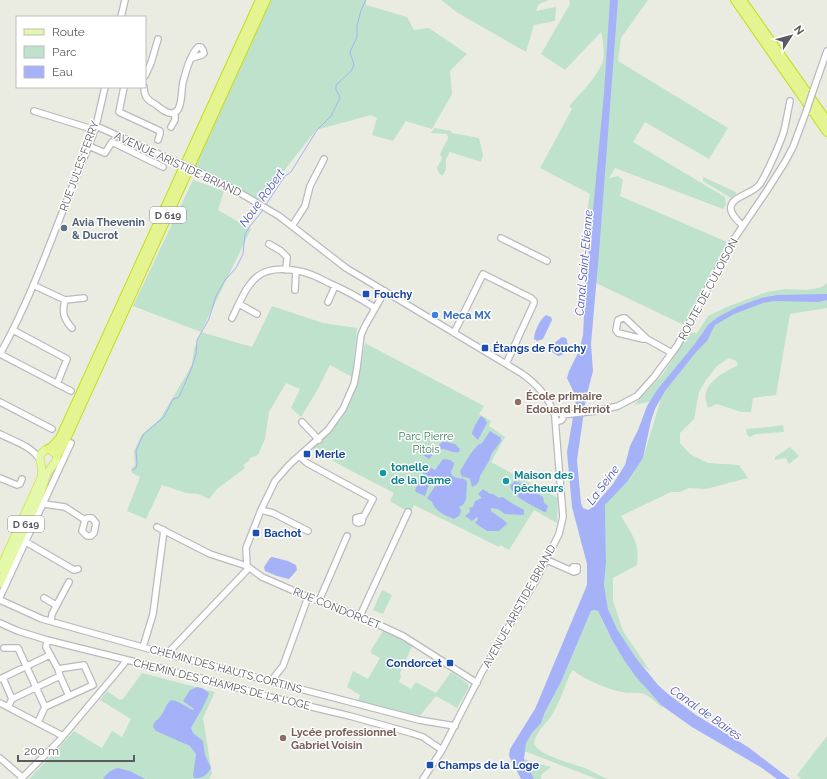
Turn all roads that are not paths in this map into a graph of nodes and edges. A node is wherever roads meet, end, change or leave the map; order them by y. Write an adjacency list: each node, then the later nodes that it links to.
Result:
1 (125, 0): 6 (street)
2 (260, 0): 60 (highway, D 619)
3 (266, 0): 61 (highway, D 619)
4 (735, 0): 20 (highway)
5 (742, 0): 17 (highway)
6 (121, 16)
7 (158, 39): 10 (street)
8 (827, 51): 26 (street, ROUTE DE CULOISON, bridge)
9 (192, 58): 16 (street)
10 (146, 74)
11 (105, 88): 19 (street, RUE JULES FERRY)
12 (124, 88): 21 (street)
13 (144, 88): 16 (street)
14 (790, 101): 26 (street)
15 (34, 112): 19 (street, AVENUE ARISTIDE BRIAND)
16 (176, 112): 18 (street)
17 (827, 121)
18 (171, 127)
19 (95, 128): 22 (street, RUE JULES FERRY); 25 (street, AVENUE ARISTIDE BRIAND, bridge)
20 (827, 132)
21 (158, 140)
22 (89, 146): 24 (street); 32 (street, RUE JULES FERRY)
23 (324, 159): 25 (street)
24 (163, 167)
25 (292, 226): 35 (street, AVENUE ARISTIDE BRIAND)
26 (743, 226): 47 (street, ROUTE DE CULOISON)
27 (501, 238): 29 (street)
28 (269, 244): 30 (street)
29 (547, 261)
30 (286, 270): 31 (street); 39 (street)
31 (296, 271): 33 (street); 34 (street)
32 (33, 285): 37 (street); 44 (street, RUE JULES FERRY)
33 (335, 286): 38 (street); 40 (street)
34 (295, 290)
35 (385, 292): 40 (street); 45 (street, AVENUE ARISTIDE BRIAND)
36 (84, 298): 37 (street)
37 (66, 300): 43 (street)
38 (328, 302)
39 (239, 304): 41 (street); 42 (street)
40 (375, 308): 57 (street)
41 (258, 314)
42 (232, 318)
43 (72, 328)
44 (13, 330): 48 (street, RUE JULES FERRY); 50 (street)
45 (454, 333): 49 (street, AVENUE ARISTIDE BRIAND); 49 (street)
46 (647, 338): 46 (street); 47 (street)
47 (672, 353): 53 (street, ROUTE DE CULOISON)
48 (0, 354): 50 (street)
49 (506, 364): 53 (street, AVENUE ARISTIDE BRIAND)
50 (56, 384): 51 (street)
51 (71, 391)
52 (0, 402): 55 (street)
53 (561, 417): 77 (street, AVENUE ARISTIDE BRIAND)
54 (302, 422): 57 (street)
55 (52, 429)
56 (0, 434): 59 (street)
57 (319, 440): 62 (street)
58 (72, 443): 67 (street)
59 (30, 449): 60 (street); 63 (street)
60 (45, 450): 61 (main road); 63 (main road)
61 (56, 455): 64 (main road)
62 (299, 456): 68 (street); 70 (street)
63 (40, 462): 64 (main road); 79 (main road, D 619)
64 (52, 466): 83 (main road, D 619)
65 (0, 478): 66 (street)
66 (22, 479)
67 (44, 504): 71 (street); 76 (street)
68 (261, 510): 74 (street); 78 (street)
69 (408, 512): 90 (street)
70 (363, 516)
71 (85, 520)
72 (157, 527): 73 (street, RUE CONDORCET)
73 (164, 530): 78 (street, RUE CONDORCET); 94 (street)
74 (308, 531)
75 (347, 536): 88 (street)
76 (26, 542): 80 (street); 85 (street)
77 (547, 560): 81 (street); 104 (street, AVENUE ARISTIDE BRIAND)
78 (247, 566): 84 (street, RUE CONDORCET); 96 (street)
79 (0, 569)
80 (78, 569)
81 (573, 571)
82 (69, 582): 89 (street)
83 (0, 583)
84 (308, 596): 88 (street, RUE CONDORCET); 103 (street)
85 (0, 597)
86 (44, 598): 89 (street)
87 (0, 600): 91 (street, CHEMIN DES HAUTS CORTINS)
88 (319, 601): 90 (street, RUE CONDORCET)
89 (56, 605): 91 (street)
90 (360, 616): 104 (street, RUE CONDORCET)
91 (51, 621): 94 (street, CHEMIN DES HAUTS CORTINS)
92 (0, 623): 93 (street, CHEMIN DES CHAMPS DE LA LOGE)
93 (47, 640): 97 (street); 98 (street, CHEMIN DES CHAMPS DE LA LOGE)
94 (142, 647): 96 (street, CHEMIN DES HAUTS CORTINS)
95 (4, 648): 99 (street)
96 (167, 654): 103 (street, CHEMIN DES HAUTS CORTINS)
97 (50, 655): 99 (street); 100 (street)
98 (126, 660): 113 (street); 114 (street, CHEMIN DES CHAMPS DE LA LOGE)
99 (27, 667): 102 (street); 105 (street)
100 (58, 669): 101 (street); 106 (street)
101 (60, 676): 105 (street); 106 (street)
102 (2, 678): 107 (street)
103 (271, 681): 112 (street, CHEMIN DES HAUTS CORTINS)
104 (477, 683): 112 (street, AVENUE ARISTIDE BRIAND)
105 (36, 688): 107 (street); 110 (street)
106 (69, 696): 110 (street)
107 (12, 698): 109 (street)
108 (0, 703): 109 (street)
109 (8, 707): 111 (street)
110 (45, 707): 111 (street)
111 (38, 722): 113 (street)
112 (455, 726): 114 (street, AVENUE ARISTIDE BRIAND)
113 (63, 736): 116 (street)
114 (442, 750): 117 (street, AVENUE ARISTIDE BRIAND)
115 (0, 758): 116 (street)
116 (22, 778)
117 (423, 779)

